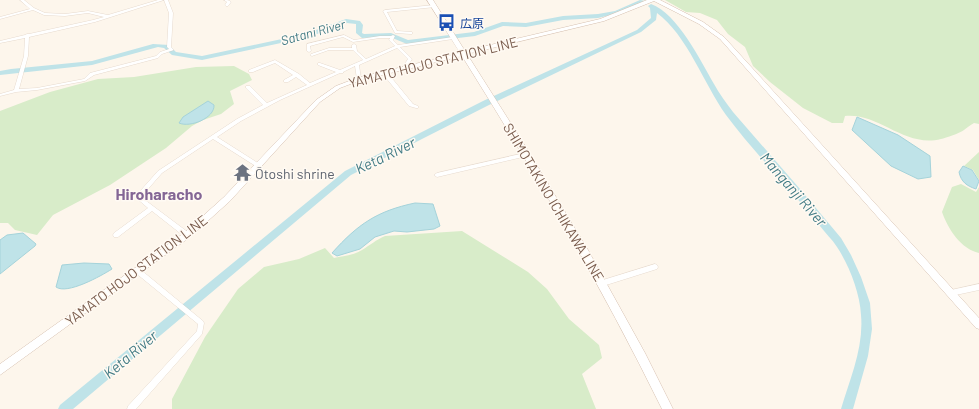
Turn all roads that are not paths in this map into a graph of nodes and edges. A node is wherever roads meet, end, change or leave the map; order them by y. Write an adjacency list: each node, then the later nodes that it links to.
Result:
1 (22, 0): 10 (street)
2 (162, 0): 11 (street)
3 (166, 0): 37 (street)
4 (226, 0): 8 (street)
5 (430, 0): 9 (main road, SHIMOTAKINO ICHIKAWA LINE)
6 (656, 0): 52 (main road)
7 (650, 1): 23 (main road, YAMATO HOJO STATION LINE)
8 (227, 5)
9 (434, 6): 13 (street); 16 (main road, SHIMOTAKINO ICHIKAWA LINE)
10 (33, 9): 11 (street); 12 (street)
11 (107, 16): 15 (street)
12 (0, 18)
13 (396, 32): 14 (street); 17 (street)
14 (411, 33)
15 (27, 35): 19 (street); 37 (street)
16 (453, 37): 20 (street); 23 (main road, SHIMOTAKINO ICHIKAWA LINE)
17 (391, 38): 18 (street); 20 (street)
18 (353, 41): 21 (street); 22 (street)
19 (0, 42)
20 (398, 46): 25 (street); 28 (street)
21 (354, 49): 24 (street); 25 (street)
22 (309, 51)
23 (463, 53): 28 (main road, YAMATO HOJO STATION LINE); 42 (main road, SHIMOTAKINO ICHIKAWA LINE)
24 (312, 55)
25 (365, 60): 27 (street)
26 (318, 64): 30 (street)
27 (358, 64): 30 (street); 33 (street)
28 (404, 68): 31 (main road, YAMATO HOJO STATION LINE)
29 (251, 71): 32 (street)
30 (341, 72): 35 (street)
31 (384, 72): 33 (main road, YAMATO HOJO STATION LINE); 40 (street)
32 (297, 75): 34 (street); 35 (street)
33 (359, 78): 43 (main road, YAMATO HOJO STATION LINE)
34 (286, 80)
35 (309, 84): 39 (street)
36 (248, 87): 39 (street)
37 (16, 91): 38 (street)
38 (0, 95)
39 (266, 105): 41 (street)
40 (416, 107)
41 (213, 137): 43 (street); 45 (street)
42 (525, 155): 44 (street); 50 (main road, SHIMOTAKINO ICHIKAWA LINE)
43 (259, 166): 47 (main road, YAMATO HOJO STATION LINE)
44 (437, 175)
45 (151, 208): 46 (street); 47 (street)
46 (116, 234)
47 (187, 235): 49 (main road, YAMATO HOJO STATION LINE)
48 (655, 267): 50 (street)
49 (138, 272): 54 (main road, YAMATO HOJO STATION LINE); 55 (street)
50 (603, 283): 56 (main road, SHIMOTAKINO ICHIKAWA LINE)
51 (979, 287): 52 (street)
52 (951, 293): 53 (main road)
53 (979, 326)
54 (0, 370)
55 (131, 409)
56 (668, 409)

